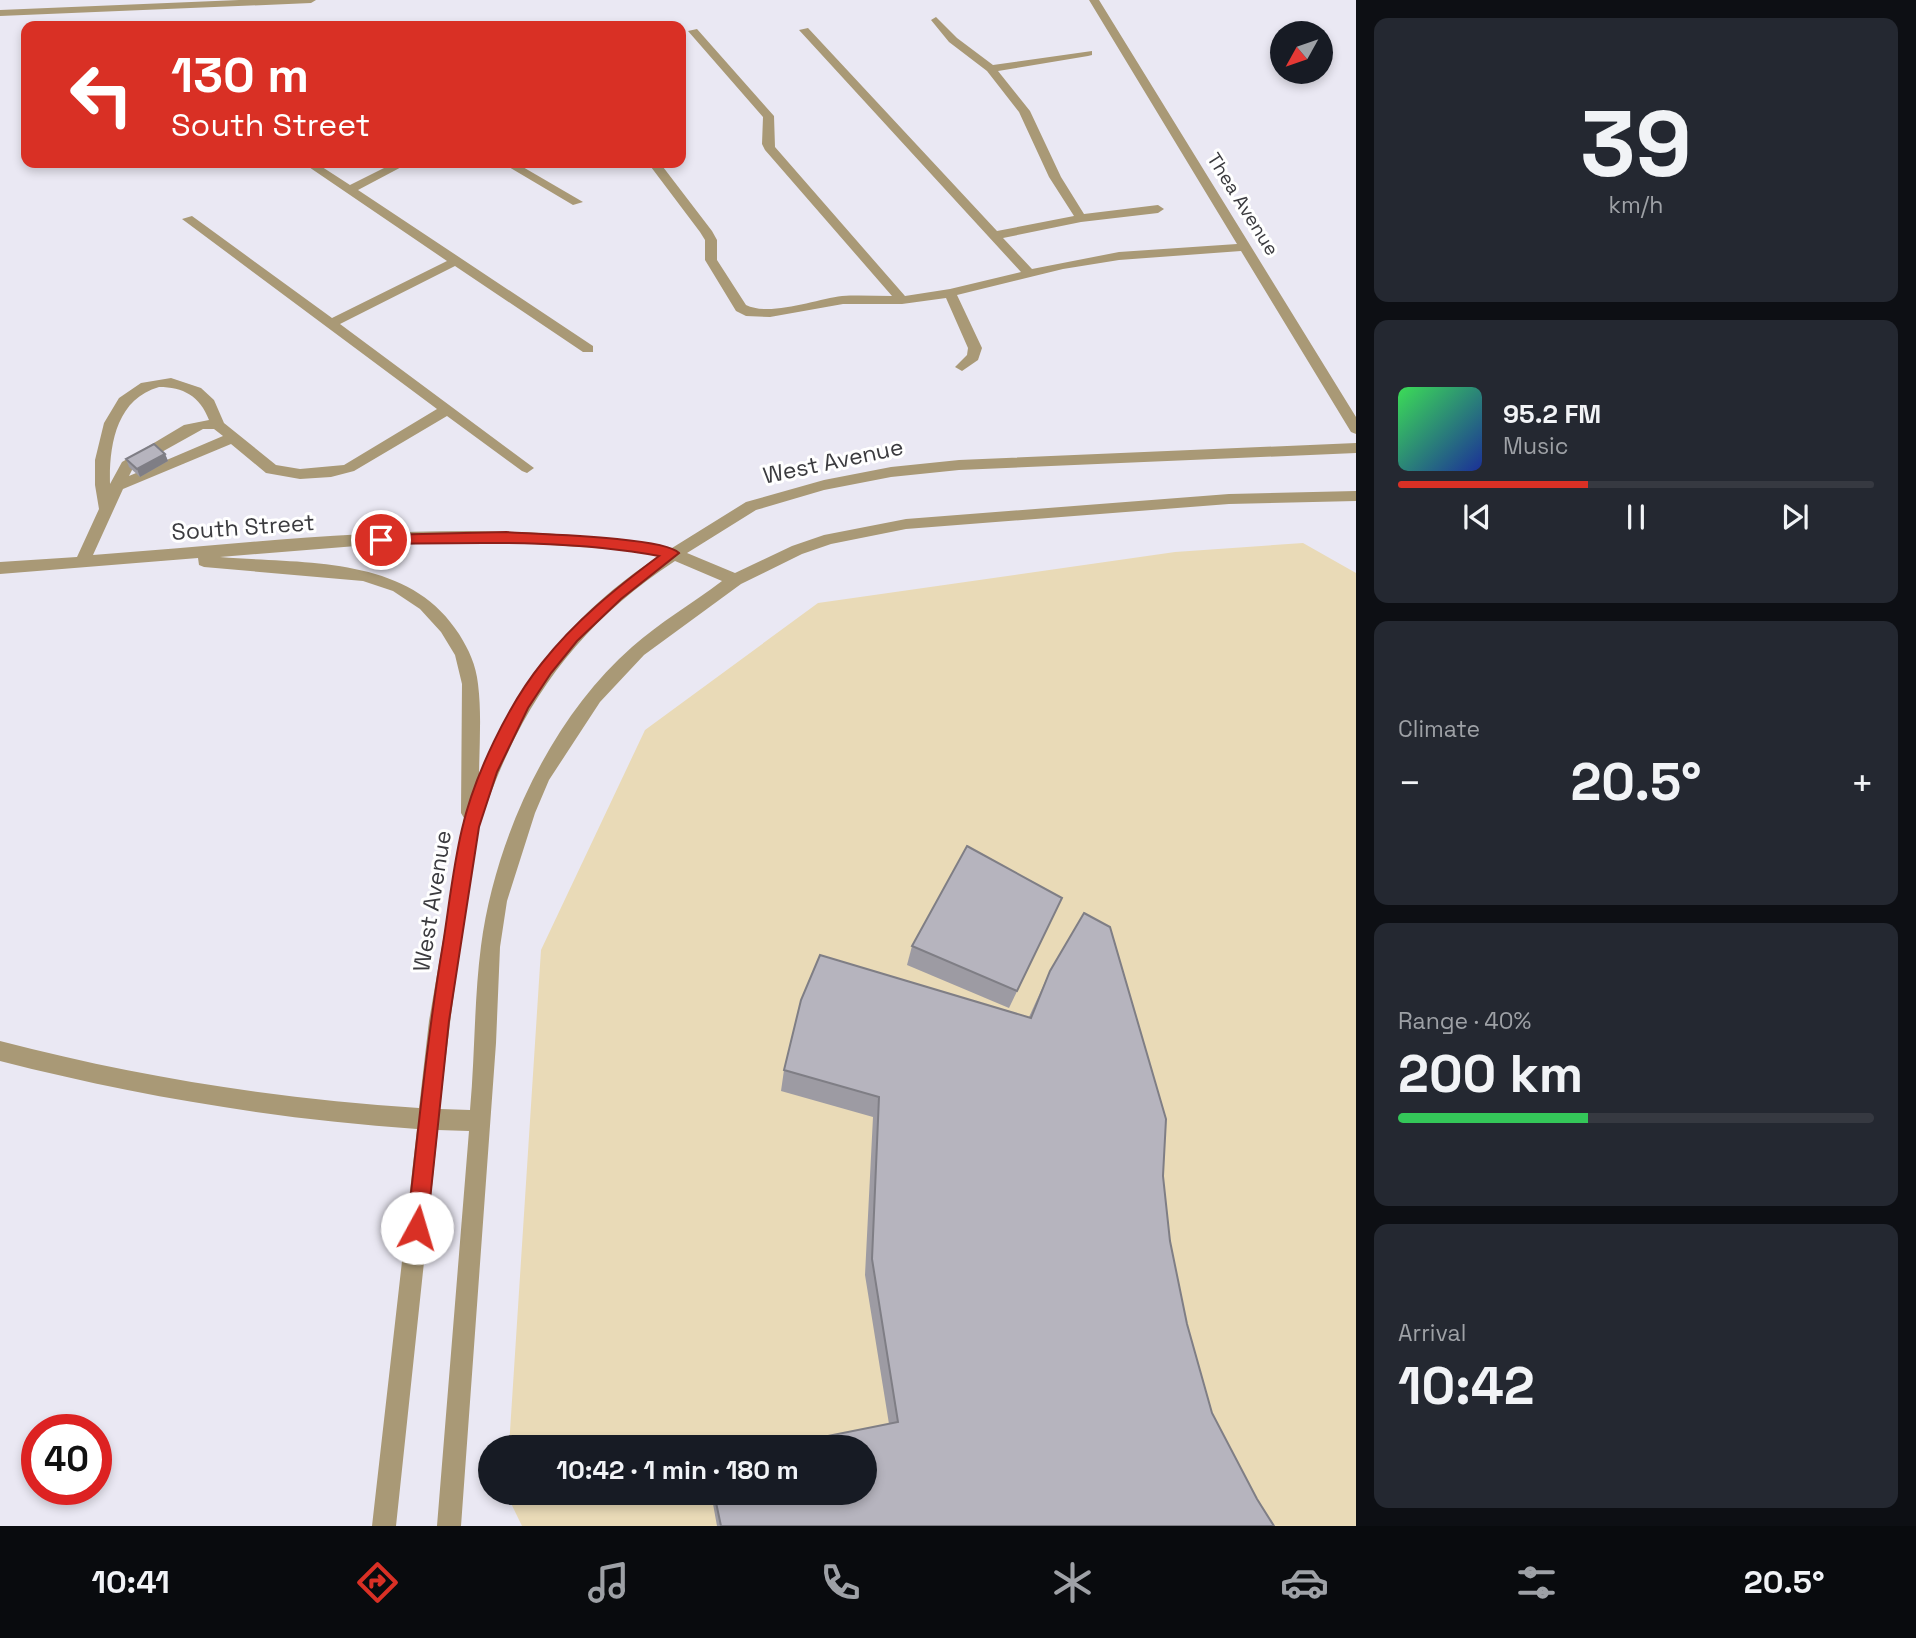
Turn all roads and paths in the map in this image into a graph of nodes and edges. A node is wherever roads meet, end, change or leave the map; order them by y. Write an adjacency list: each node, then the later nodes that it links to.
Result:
1 (311, 0): 3 (street)
2 (1095, 0): 20 (street, Thea Avenue)
3 (109, 4): 4 (street)
4 (0, 13)
5 (936, 20): 9 (street)
6 (804, 30): 19 (street)
7 (693, 31): 24 (street)
8 (1088, 53): 9 (street)
9 (991, 69): 17 (street)
10 (316, 168): 14 (street)
11 (393, 168): 14 (street)
12 (517, 168): 15 (street)
13 (658, 168): 24 (street)
14 (349, 190): 21 (street)
15 (577, 202)
16 (1158, 209): 17 (street)
17 (1081, 218): 19 (street)
18 (188, 219): 25 (street)
19 (993, 236): 22 (street)
20 (1247, 247): 22 (street); 30 (street, Thea Avenue)
21 (454, 262): 25 (street); 26 (street)
22 (1031, 275): 23 (street)
23 (950, 293): 24 (street); 27 (street)
24 (902, 300)
25 (330, 324): 28 (street)
26 (588, 349)
27 (962, 367)
28 (446, 410): 31 (street); 33 (street)
29 (218, 425): 31 (street); 34 (street); 36 (street)
30 (1356, 429)
31 (234, 438): 34 (street)
32 (1356, 448): 37 (street, West Avenue)
33 (527, 468)
34 (116, 486): 36 (street)
35 (1356, 496): 41 (street)
36 (106, 508): 39 (street)
37 (672, 553): 38 (street, South Street); 41 (street, South Street); 42 (street, West Avenue)
38 (149, 556): 39 (street, South Street); 42 (street)
39 (83, 561): 40 (street, South Street)
40 (0, 568)
41 (735, 580): 45 (street)
42 (470, 827): 44 (street, West Avenue)
43 (0, 1051): 44 (street)
44 (429, 1120): 45 (street); 46 (street, West Avenue)
45 (480, 1121): 47 (street)
46 (384, 1526)
47 (449, 1526)

